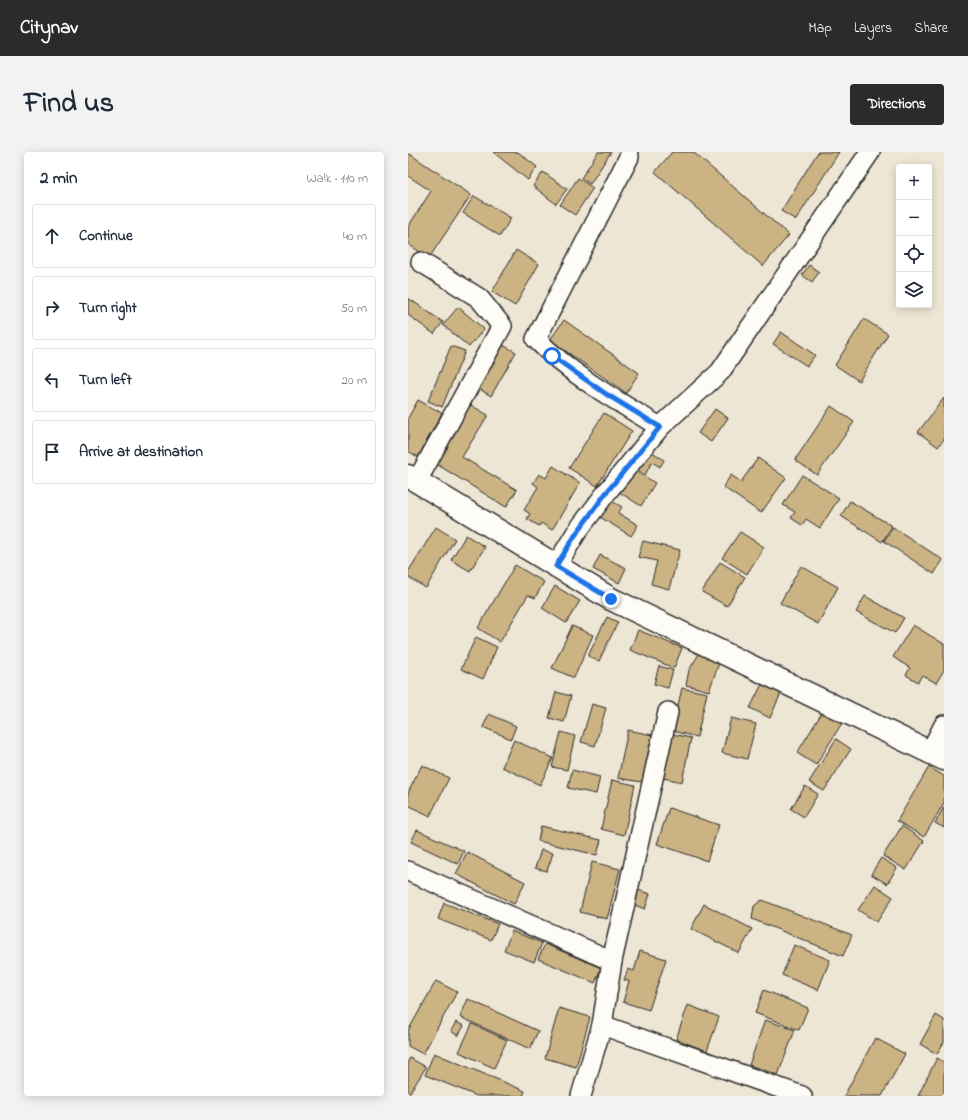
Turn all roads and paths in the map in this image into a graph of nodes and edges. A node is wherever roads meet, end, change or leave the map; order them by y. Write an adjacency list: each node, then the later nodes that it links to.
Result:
1 (870, 152): 4 (street)
2 (630, 157): 4 (street)
3 (421, 262): 5 (street)
4 (660, 427): 6 (street)
5 (413, 478): 6 (street)
6 (556, 566): 9 (street)
7 (668, 712): 11 (street)
8 (944, 725): 9 (street)
9 (937, 756)
10 (408, 871): 11 (street)
11 (612, 961): 12 (street)
12 (602, 1025): 13 (street); 14 (street)
13 (580, 1096)
14 (802, 1096)

